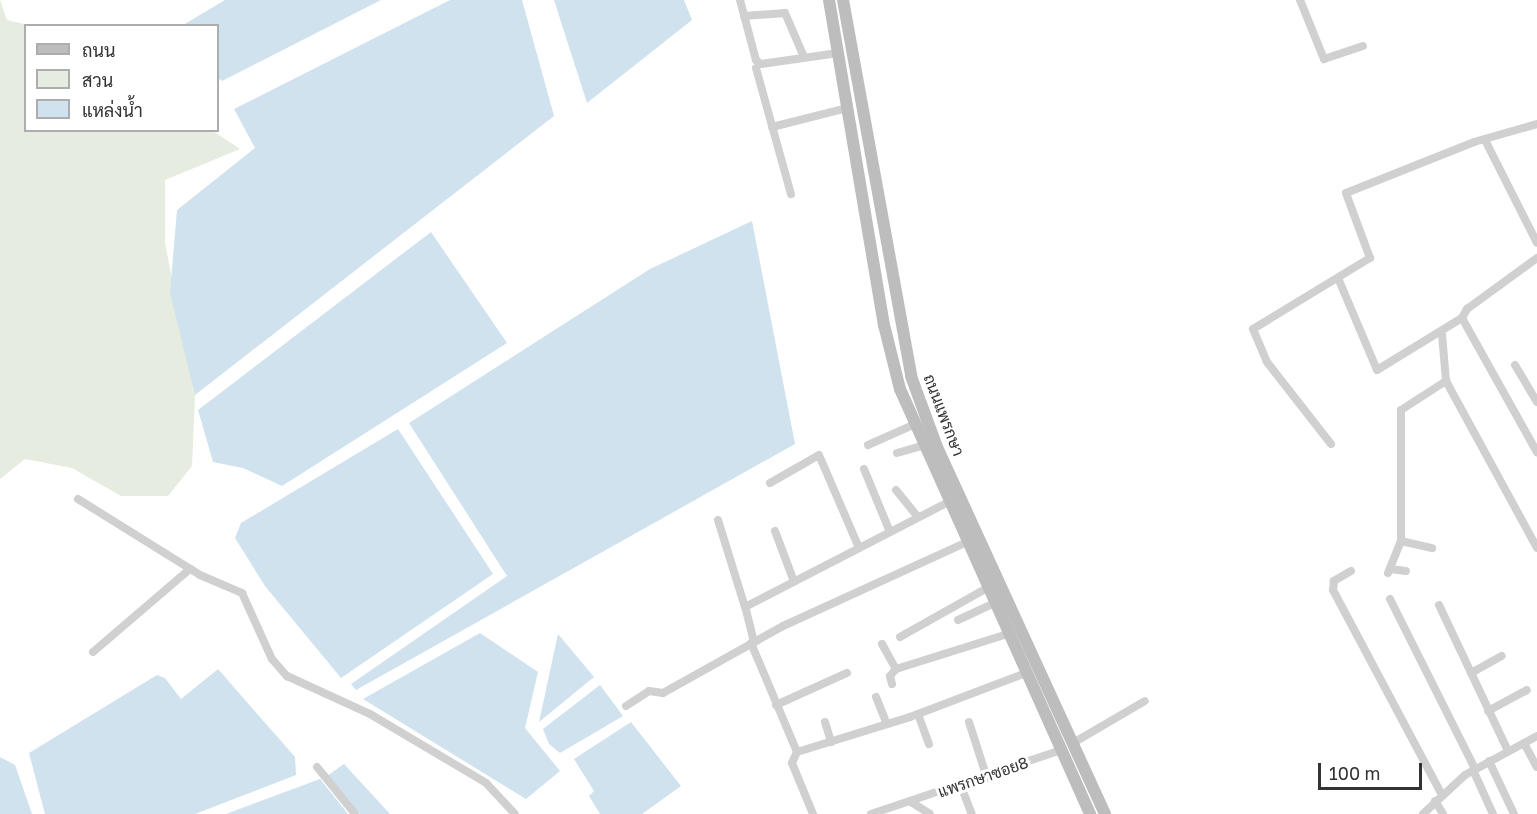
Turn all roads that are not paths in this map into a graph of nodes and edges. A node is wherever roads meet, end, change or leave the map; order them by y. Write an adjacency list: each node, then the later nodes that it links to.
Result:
1 (740, 0): 5 (street)
2 (829, 0): 7 (main road, ถนนแพรกษา)
3 (843, 0): 6 (main road, ถนนแพรกษา)
4 (1300, 0): 8 (street)
5 (744, 16): 10 (street); 10 (street)
6 (848, 33): 7 (main road); 78 (main road, ถนนแพรกษา)
7 (835, 36): 9 (main road, ถนนแพรกษา)
8 (1363, 46)
9 (838, 53): 10 (street); 12 (main road, ถนนแพรกษา)
10 (804, 57)
11 (756, 68): 14 (street)
12 (847, 108): 14 (street); 25 (main road, ถนนแพรกษา)
13 (1537, 124): 15 (street)
14 (772, 127): 16 (street)
15 (1485, 140): 17 (street); 19 (street)
16 (791, 194)
17 (1537, 243)
18 (1537, 258): 20 (street)
19 (1338, 278): 21 (street); 26 (street)
20 (1462, 318): 21 (street); 29 (street)
21 (1442, 334): 23 (street)
22 (1515, 365): 24 (street)
23 (1446, 381): 40 (street); 43 (street)
24 (1537, 402)
25 (913, 425): 27 (street); 28 (main road, ถนนแพรกษา)
26 (1331, 444)
27 (867, 445)
28 (922, 446): 30 (street); 35 (main road, ถนนแพรกษา)
29 (1537, 452)
30 (897, 453)
31 (864, 469): 39 (street)
32 (770, 483): 44 (street)
33 (896, 490): 36 (street)
34 (78, 499): 45 (street)
35 (948, 502): 36 (street); 41 (main road, ถนนแพรกษา)
36 (918, 517): 39 (street)
37 (718, 519): 53 (street)
38 (775, 531): 48 (street)
39 (890, 532): 44 (street)
40 (1404, 541): 42 (street); 47 (street)
41 (967, 542): 49 (main road, ถนนแพรกษา); 57 (street)
42 (1432, 548)
43 (1537, 548)
44 (859, 549): 48 (street)
45 (190, 569): 59 (street); 94 (street)
46 (1352, 571): 90 (street)
47 (1406, 571)
48 (793, 579): 53 (street)
49 (987, 588): 51 (main road, ถนนแพรกษา); 56 (street)
50 (1390, 599): 87 (street)
51 (994, 603): 54 (street); 55 (main road, ถนนแพรกษา)
52 (1439, 605): 64 (street)
53 (745, 607): 57 (street)
54 (958, 620)
55 (1008, 634): 61 (street); 63 (main road, ถนนแพรกษา)
56 (900, 637)
57 (753, 642): 69 (street); 70 (street)
58 (882, 644): 61 (street)
59 (93, 652)
60 (1502, 656): 64 (street)
61 (896, 669): 65 (street)
62 (847, 673): 69 (street)
63 (1026, 673): 72 (street); 81 (main road, ถนนแพรกษา)
64 (1471, 673): 71 (street)
65 (892, 684)
66 (1527, 690): 71 (street)
67 (876, 697): 75 (street)
68 (1145, 701): 78 (street)
69 (776, 705): 83 (street)
70 (626, 706)
71 (1488, 711): 82 (street)
72 (918, 714): 75 (street); 80 (street)
73 (825, 722): 77 (street)
74 (969, 722): 88 (street)
75 (887, 724): 77 (street)
76 (1537, 736): 79 (street)
77 (831, 742): 83 (street)
78 (1073, 743): 100 (main road, ถนนแพรกษา)
79 (1524, 743): 82 (street); 86 (street)
80 (929, 744)
81 (1061, 750): 88 (street, แพรกษาซอย8); 99 (main road, ถนนแพรกษา)
82 (1508, 751): 84 (street)
83 (797, 752): 95 (street)
84 (1489, 761): 87 (street); 104 (street)
85 (317, 767): 93 (street)
86 (1537, 767)
87 (1474, 770): 90 (street); 103 (street)
88 (987, 778): 89 (street, แพรกษาซอย8)
89 (961, 786): 92 (street, แพรกษาซอย8); 98 (street)
90 (1442, 795): 91 (street)
91 (1435, 801): 101 (street); 102 (street)
92 (911, 802): 96 (street, แพรกษาซอย8); 97 (street)
93 (355, 814)
94 (515, 814)
95 (813, 814)
96 (871, 814)
97 (930, 814)
98 (972, 814)
99 (1090, 814)
100 (1105, 814)
101 (1423, 814)
102 (1443, 814)
103 (1493, 814)
104 (1514, 814)

